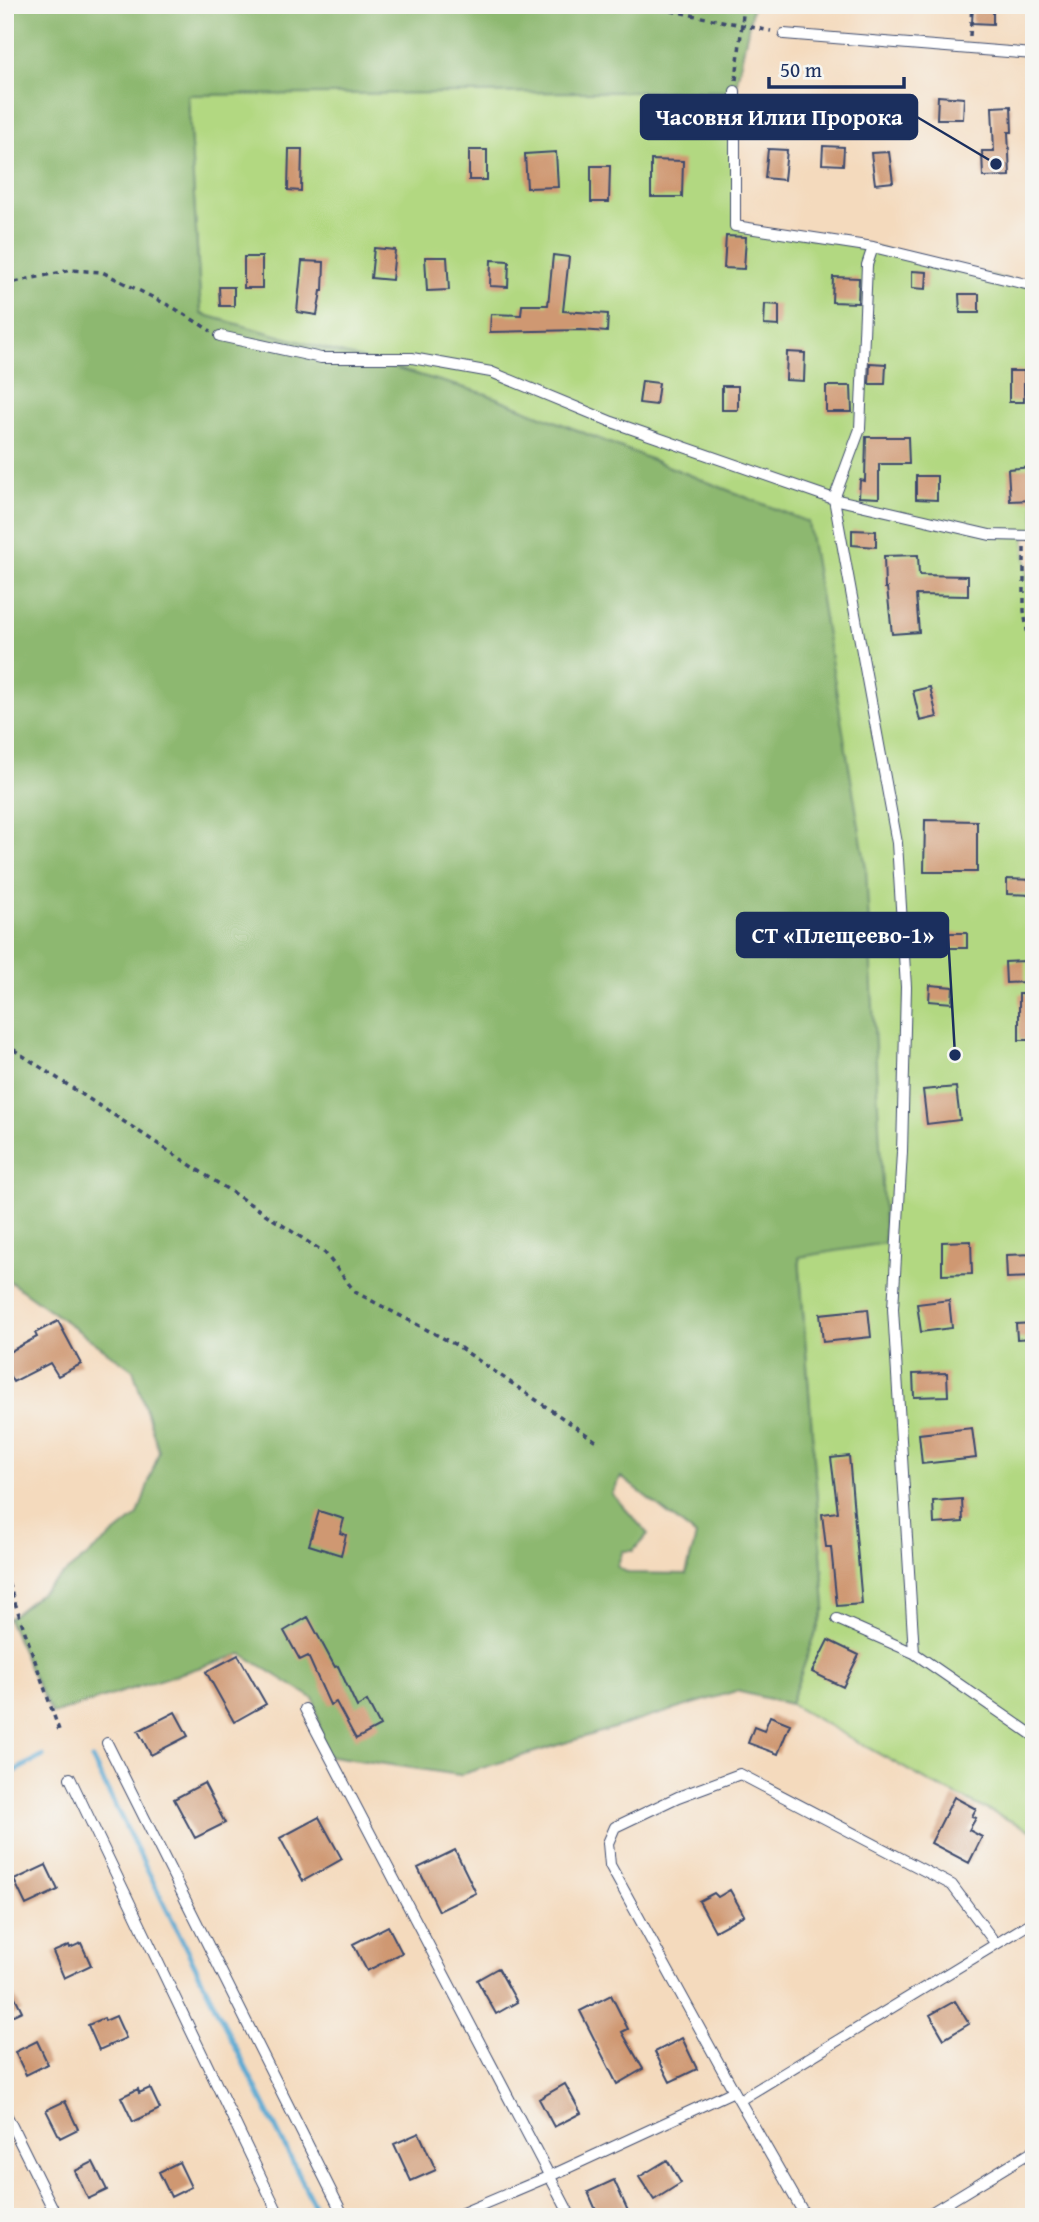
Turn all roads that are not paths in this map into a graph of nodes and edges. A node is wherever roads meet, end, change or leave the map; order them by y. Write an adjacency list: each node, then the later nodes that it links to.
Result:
1 (783, 34): 2 (lane)
2 (1034, 54)
3 (735, 91): 4 (lane)
4 (873, 247): 5 (lane); 7 (lane)
5 (1034, 286)
6 (220, 336): 7 (lane)
7 (834, 499): 8 (lane); 10 (lane)
8 (1029, 536)
9 (837, 1619): 10 (lane)
10 (914, 1653): 12 (lane)
11 (305, 1709): 20 (lane)
12 (1034, 1736)
13 (107, 1743): 23 (lane)
14 (70, 1778): 21 (lane)
15 (1034, 1922): 16 (lane)
16 (996, 1944): 17 (lane); 17 (lane)
17 (737, 2096): 20 (lane); 26 (lane)
18 (5, 2112): 22 (lane)
19 (1034, 2150): 27 (lane)
20 (550, 2176): 24 (lane); 25 (lane)
21 (277, 2216)
22 (57, 2217)
23 (344, 2217)
24 (453, 2217)
25 (571, 2217)
26 (806, 2217)
27 (924, 2217)

